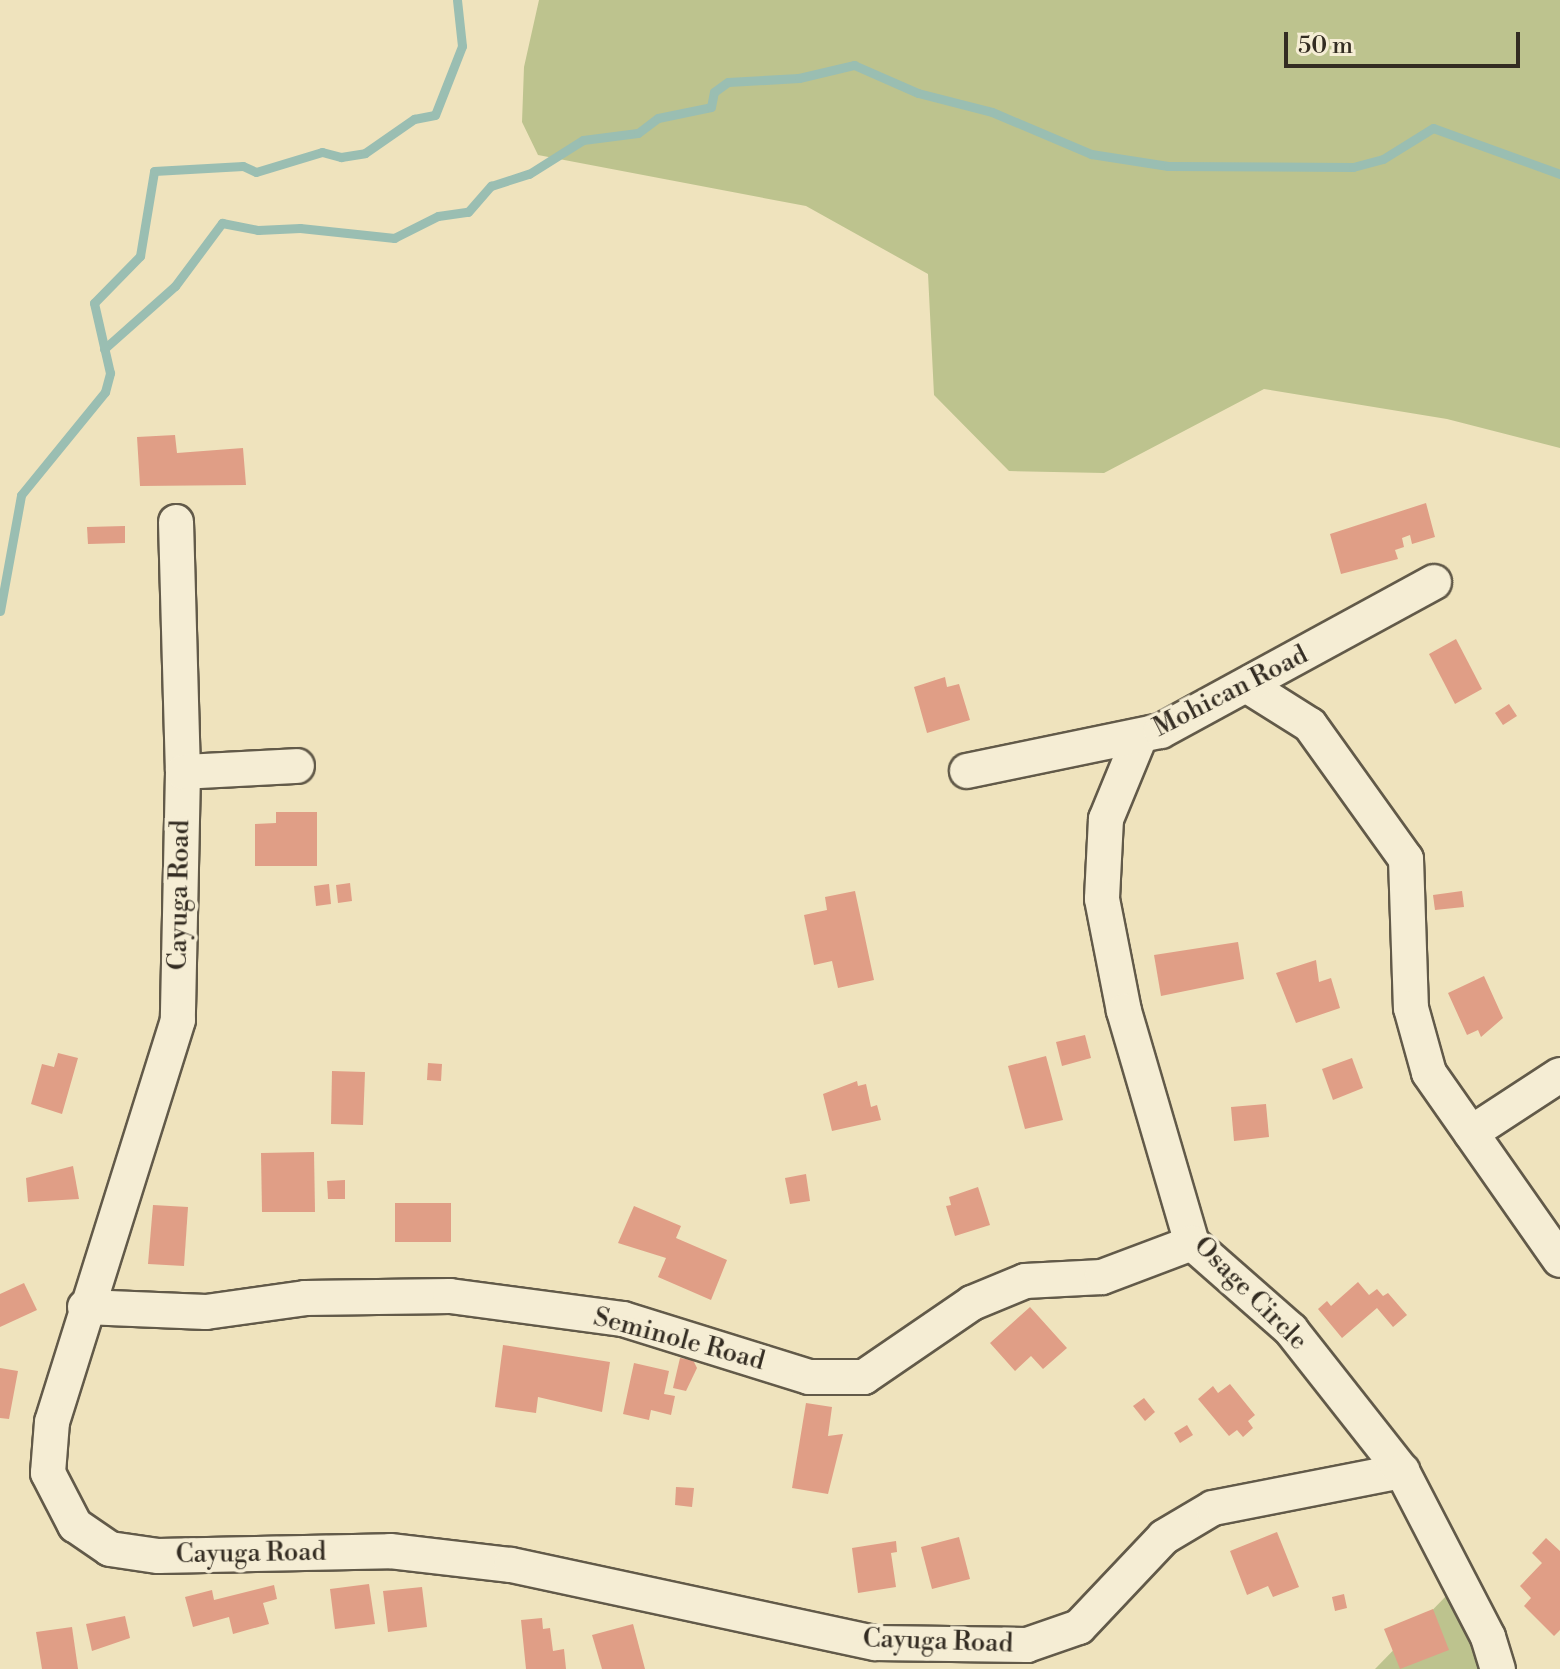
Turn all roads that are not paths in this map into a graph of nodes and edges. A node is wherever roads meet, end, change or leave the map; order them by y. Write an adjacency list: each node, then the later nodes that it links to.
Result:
1 (176, 522): 7 (street, Cayuga Road)
2 (1434, 582): 3 (street, Mohican Road)
3 (1248, 686): 4 (street, Mohican Road); 9 (street)
4 (1139, 739): 6 (street, Mohican Road); 10 (street, Osage Circle)
5 (297, 766): 7 (street)
6 (967, 771)
7 (183, 772): 12 (street, Cayuga Road)
8 (1560, 1075): 9 (street)
9 (1471, 1133): 11 (street)
10 (1192, 1243): 12 (street, Seminole Road); 13 (street, Osage Circle)
11 (1560, 1260)
12 (85, 1307): 13 (street, Cayuga Road)
13 (1402, 1471): 14 (street, Osage Circle)
14 (1498, 1669)

